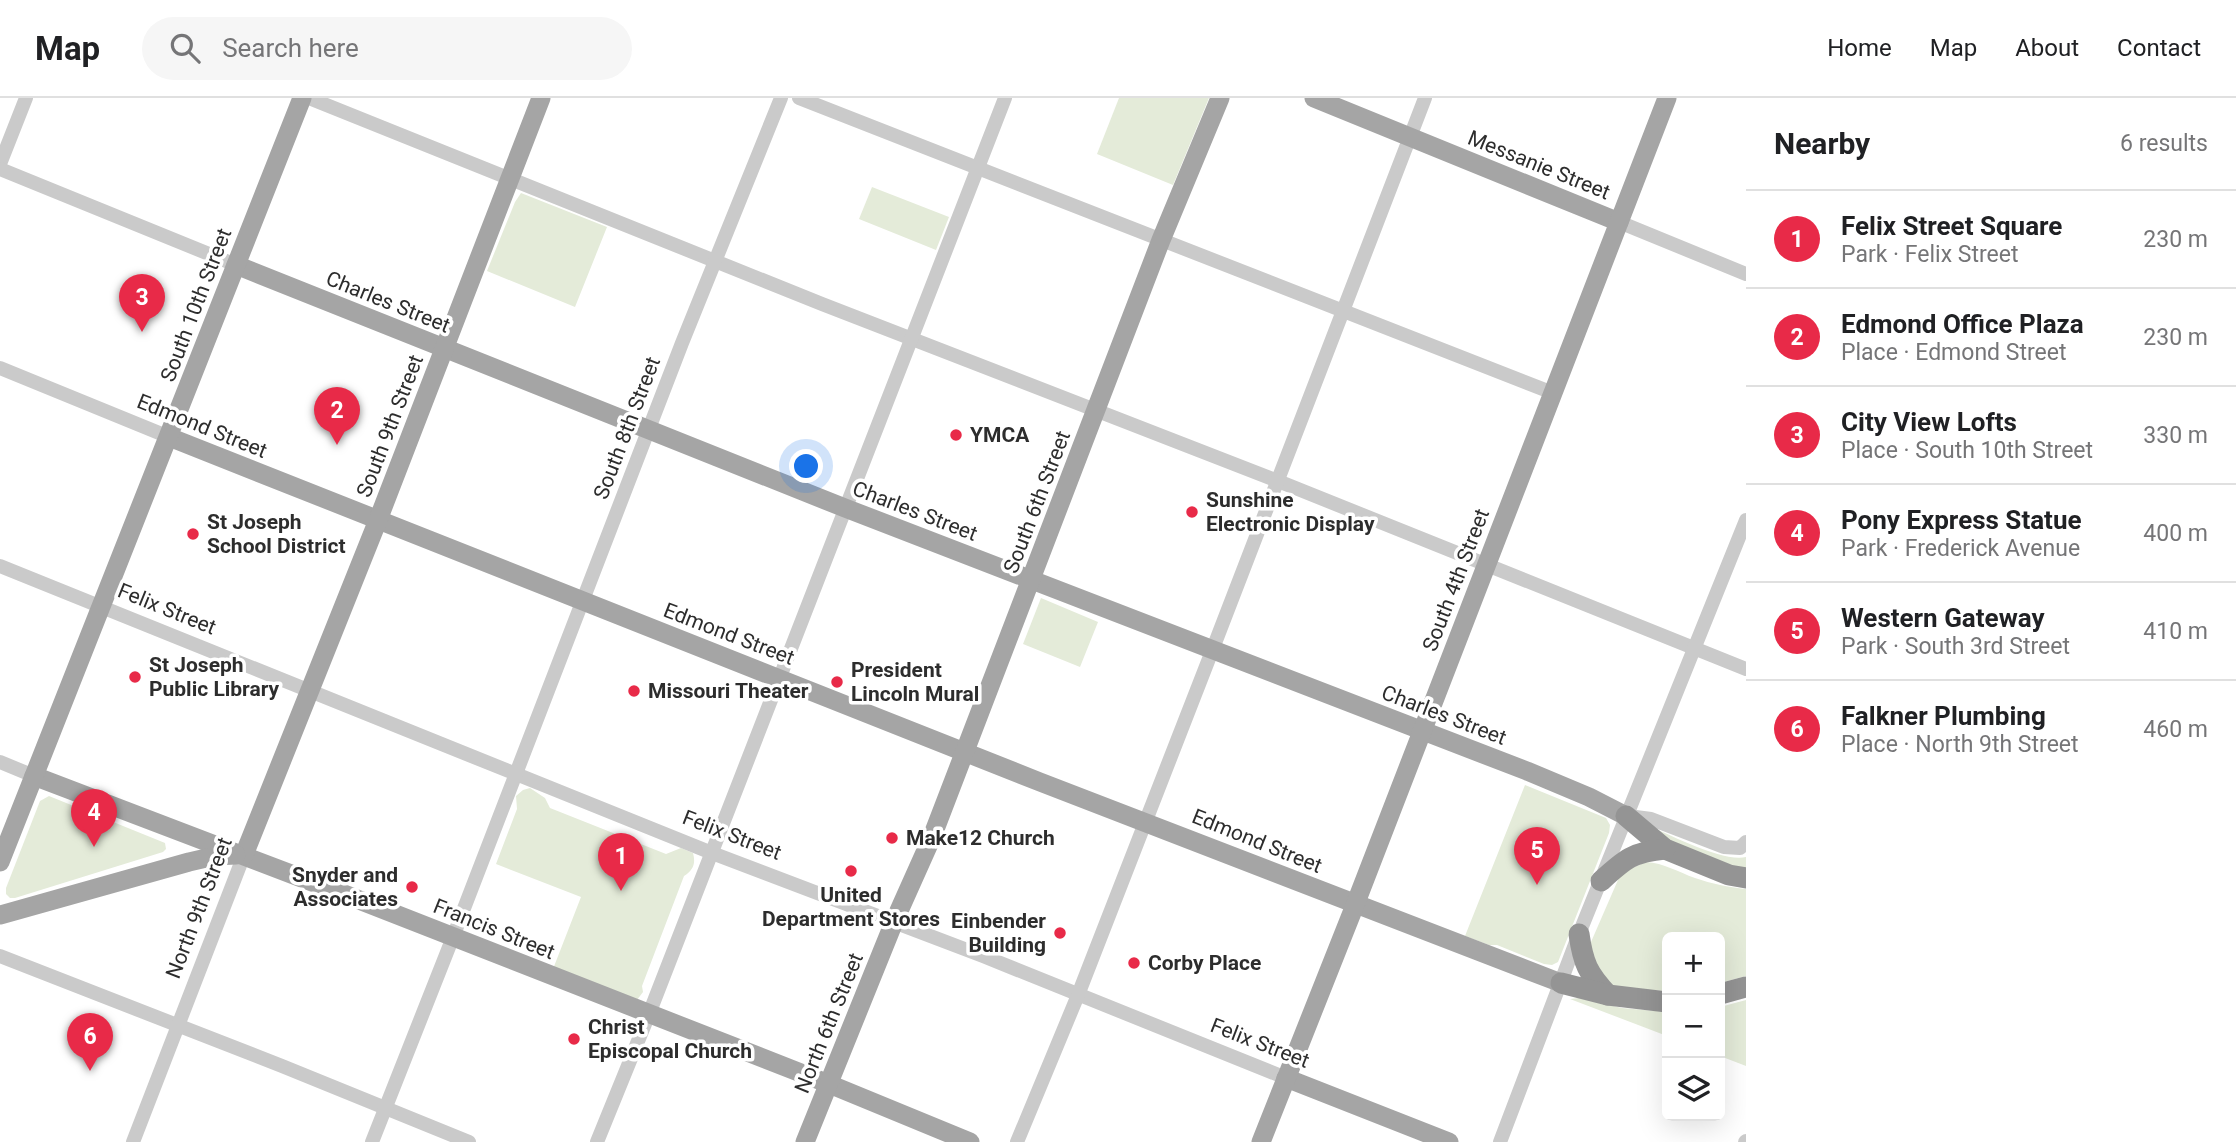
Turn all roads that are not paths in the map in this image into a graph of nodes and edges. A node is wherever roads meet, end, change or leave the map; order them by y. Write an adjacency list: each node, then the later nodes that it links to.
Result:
1 (26, 98): 13 (street)
2 (302, 98): 19 (main road, South 10th Street)
3 (309, 98): 15 (street)
4 (541, 98): 15 (main road, South 9th Street)
5 (781, 98): 18 (street, South 8th Street)
6 (799, 98): 14 (street)
7 (1006, 98): 14 (street)
8 (1220, 98): 17 (main road, South 6th Street)
9 (1314, 98): 12 (main road, Messanie Street)
10 (1425, 98): 12 (street)
11 (1667, 98): 16 (main road, South 4th Street)
12 (1409, 137): 16 (main road, Messanie Street); 21 (street)
13 (0, 167): 19 (street, Charles Street)
14 (978, 168): 17 (street); 22 (street)
15 (509, 179): 18 (street); 23 (main road, South 9th Street)
16 (1619, 222): 20 (street, Messanie Street); 25 (main road, South 4th Street)
17 (1161, 240): 21 (street); 26 (main road, South 6th Street)
18 (715, 262): 22 (street); 27 (street, South 8th Street)
19 (236, 265): 23 (main road, Charles Street); 28 (main road, South 10th Street)
20 (1746, 274)
21 (1342, 311): 25 (street); 29 (street)
22 (911, 338): 26 (street); 30 (street)
23 (444, 349): 27 (main road, Charles Street); 31 (main road, South 9th Street)
24 (0, 368): 28 (street, Edmond Street)
25 (1553, 393): 33 (main road, South 4th Street)
26 (1096, 410): 29 (street); 35 (main road, South 6th Street)
27 (649, 430): 30 (main road, Charles Street); 36 (street, South 8th Street)
28 (169, 437): 31 (main road, Edmond Street); 37 (main road, South 10th Street)
29 (1278, 481): 33 (street); 39 (street)
30 (845, 508): 35 (main road, Charles Street); 41 (street)
31 (378, 520): 36 (main road, Edmond Street); 42 (main road, South 9th Street)
32 (1746, 520): 38 (street)
33 (1487, 565): 38 (street); 43 (main road, South 4th Street)
34 (0, 566): 37 (street, Felix Street)
35 (1031, 580): 39 (main road, Charles Street); 44 (main road, South 6th Street)
36 (583, 601): 41 (main road, Edmond Street); 46 (street, South 8th Street)
37 (101, 607): 42 (street, Felix Street); 47 (main road, South 10th Street)
38 (1695, 648): 40 (street); 48 (street)
39 (1212, 650): 43 (main road, Charles Street); 49 (street)
40 (1746, 668)
41 (780, 678): 44 (main road, Edmond Street); 52 (street)
42 (310, 692): 46 (street, Felix Street); 53 (main road, North 9th Street)
43 (1423, 732): 48 (main road, Charles Street); 57 (main road, South 4th Street)
44 (965, 752): 49 (main road, Edmond Street); 59 (main road, South 6th Street)
45 (0, 762): 47 (street, Francis Street)
46 (516, 774): 52 (street, Felix Street); 61 (street, South 8th Street)
47 (34, 776): 53 (main road, Francis Street); 54 (main road, South 10th Street)
48 (1626, 816): 50 (street, Charles Street); 51 (highway); 56 (street)
49 (1145, 822): 57 (main road, Edmond Street); 66 (street)
50 (1743, 845)
51 (1665, 849): 55 (highway); 56 (highway)
52 (712, 853): 59 (street, Felix Street); 69 (street)
53 (244, 855): 58 (main road); 61 (main road, Francis Street); 70 (street, North 9th Street)
54 (0, 862)
55 (1737, 877)
56 (1601, 881): 60 (street)
57 (1356, 905): 63 (main road, Edmond Street); 71 (main road, South 4th Street)
58 (0, 915)
59 (894, 922): 66 (street, Felix Street); 72 (main road, North 6th Street)
60 (1579, 934): 63 (street); 67 (highway)
61 (453, 937): 69 (main road, Francis Street); 73 (street, South 8th Street)
62 (0, 956): 70 (street)
63 (1561, 983): 67 (highway); 83 (street)
64 (1746, 987): 65 (highway)
65 (1725, 993)
66 (1078, 995): 71 (street, Felix Street); 80 (street)
67 (1608, 995): 68 (highway)
68 (1662, 1001)
69 (649, 1014): 72 (main road, Francis Street); 77 (street)
70 (178, 1026): 73 (street); 74 (street, North 9th Street)
71 (1286, 1078): 81 (main road, South 4th Street); 82 (main road, Felix Street)
72 (829, 1084): 78 (main road, North 6th Street); 79 (main road, Francis Street)
73 (386, 1108): 75 (street, South 8th Street); 76 (street)
74 (133, 1142)
75 (372, 1142)
76 (469, 1142)
77 (597, 1142)
78 (806, 1142)
79 (970, 1142)
80 (1017, 1142)
81 (1261, 1142)
82 (1449, 1142)
83 (1500, 1142)

